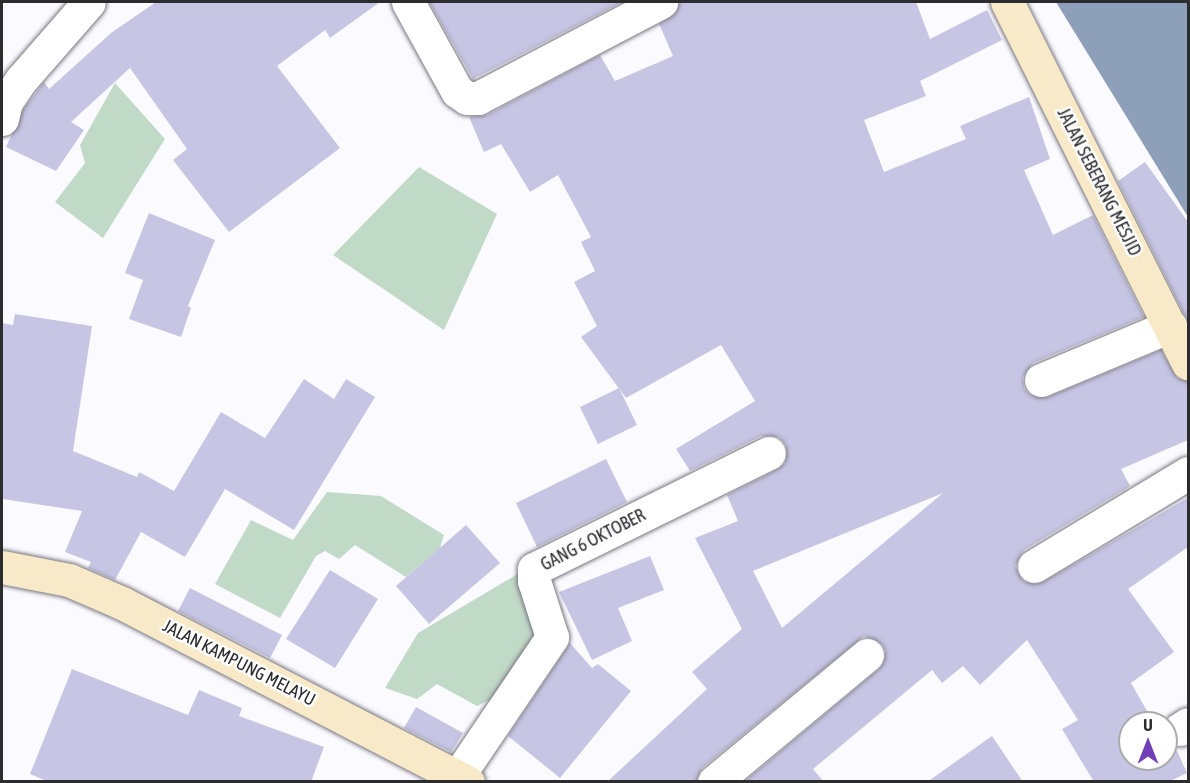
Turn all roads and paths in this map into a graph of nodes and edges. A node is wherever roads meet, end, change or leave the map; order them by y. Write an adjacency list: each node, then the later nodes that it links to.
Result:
1 (89, 2): 5 (street)
2 (408, 2): 3 (street)
3 (661, 2)
4 (1007, 2): 6 (main road, JALAN SEBERANG MESJID)
5 (2, 119)
6 (1170, 326): 7 (main road, JALAN SEBERANG MESJID); 8 (street)
7 (1188, 363)
8 (1041, 380)
9 (769, 453): 14 (street, GANG 6 OKTOBER)
10 (1188, 473): 11 (street)
11 (1034, 566)
12 (2, 567): 14 (main road, JALAN KAMPUNG MELAYU)
13 (867, 655): 15 (street)
14 (463, 779)
15 (714, 782)

